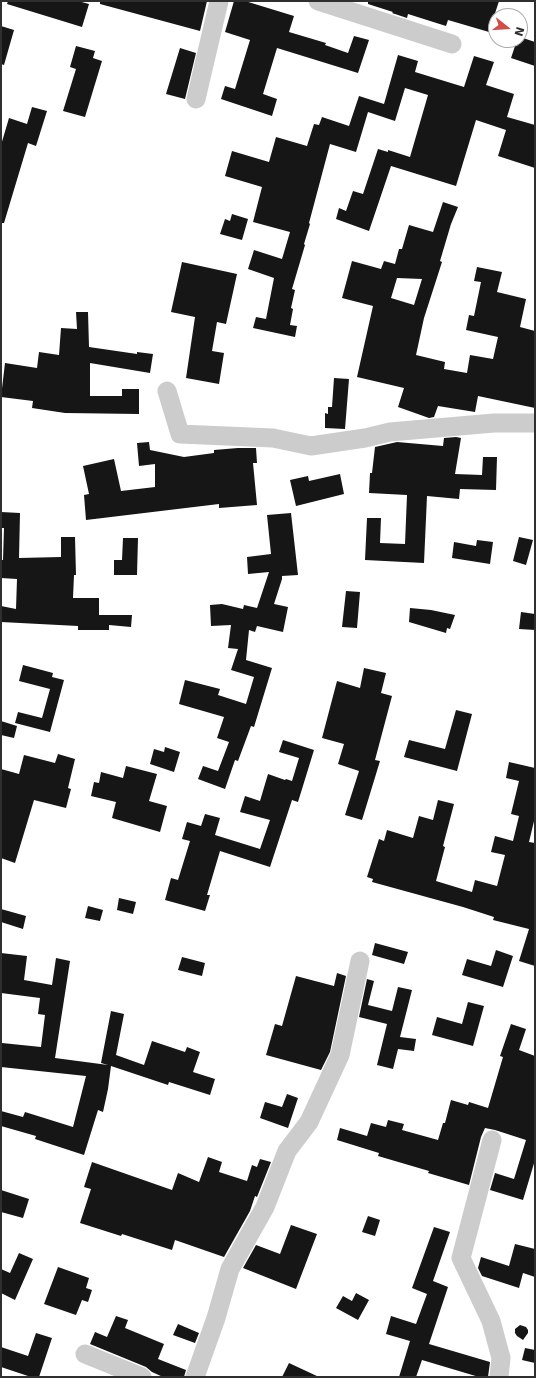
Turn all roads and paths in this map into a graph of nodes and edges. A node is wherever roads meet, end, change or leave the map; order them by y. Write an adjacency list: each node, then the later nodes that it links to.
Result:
1 (219, 1): 4 (street)
2 (318, 1): 3 (street)
3 (452, 44)
4 (196, 99)
5 (167, 391): 6 (street)
6 (535, 423)
7 (360, 961): 11 (street)
8 (492, 1140): 12 (street)
9 (85, 1354): 10 (street)
10 (142, 1377)
11 (196, 1377)
12 (499, 1377)

